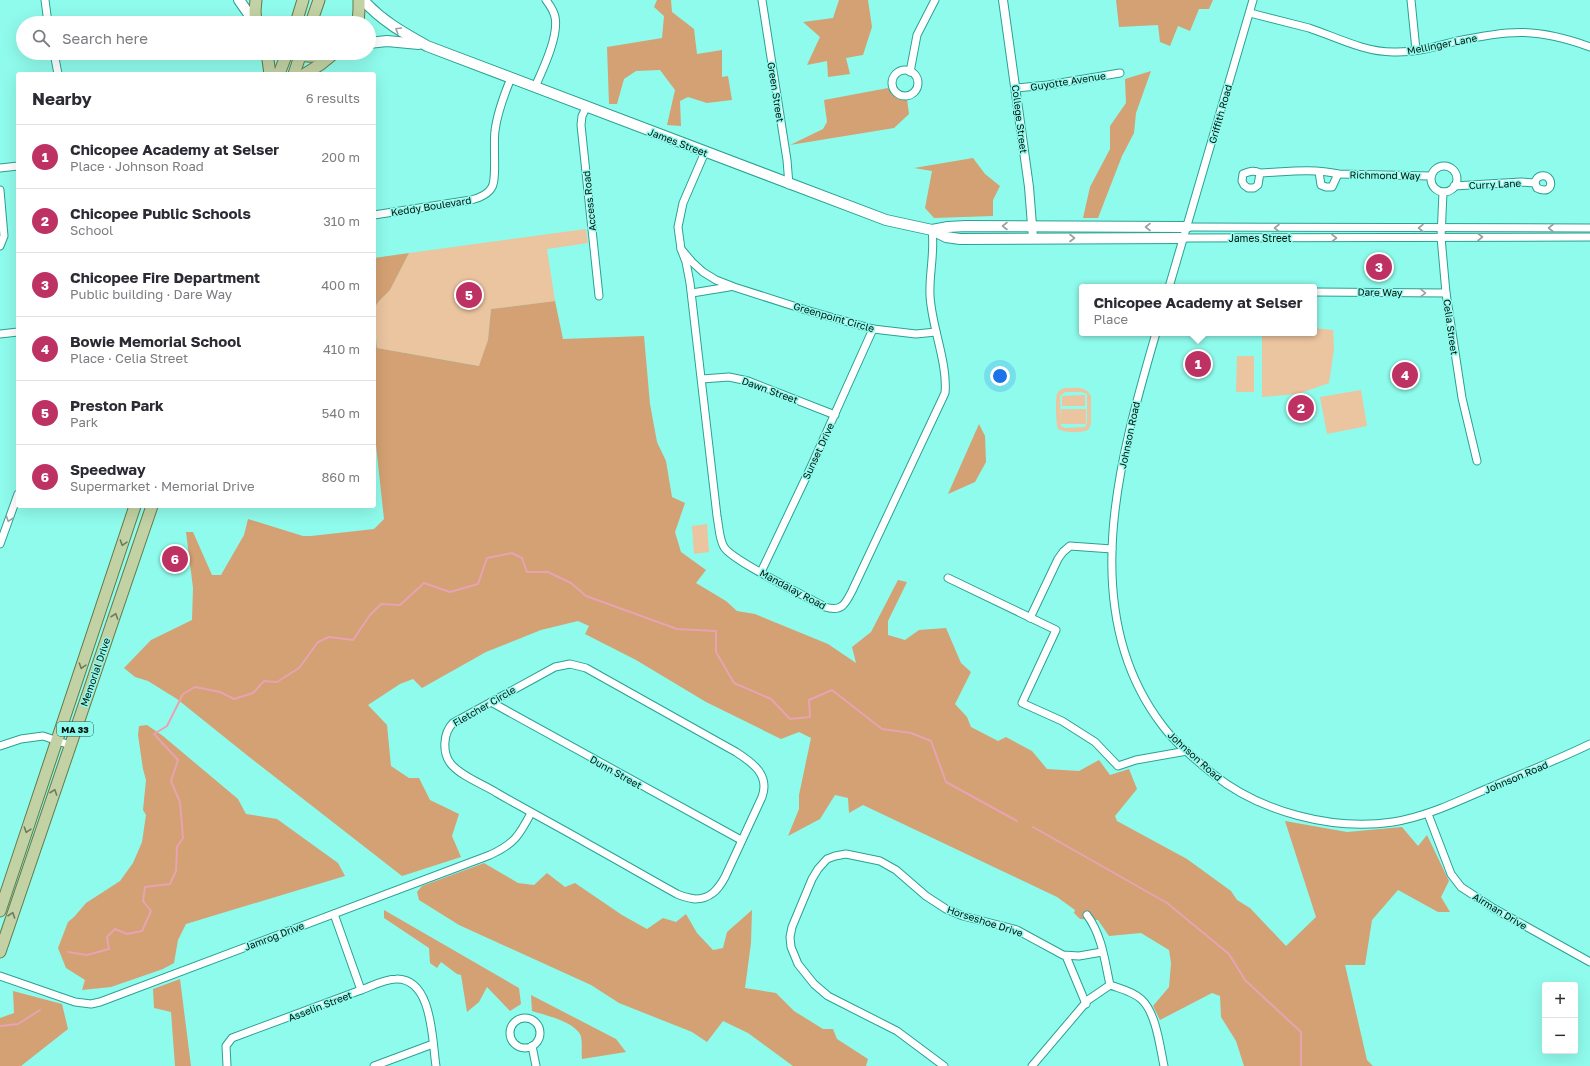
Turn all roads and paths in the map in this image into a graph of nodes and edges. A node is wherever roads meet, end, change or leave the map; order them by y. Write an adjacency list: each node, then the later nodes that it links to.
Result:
1 (44, 0): 15 (street)
2 (239, 0): 16 (main road)
3 (256, 0): 17 (main road)
4 (303, 0): 18 (main road)
5 (319, 0): 19 (main road)
6 (359, 0): 20 (main road)
7 (363, 0): 22 (main road, James Street, one-way to 7)
8 (546, 0): 38 (street)
9 (762, 0): 49 (street, Green Street)
10 (935, 0): 35 (street)
11 (1003, 0): 39 (street, College Street)
12 (1253, 0): 14 (street, Griffith Road)
13 (1410, 0): 24 (street)
14 (1250, 13): 24 (street, Mellinger Lane); 55 (street, Griffith Road)
15 (47, 16)
16 (251, 16)
17 (255, 16)
18 (298, 16)
19 (313, 16)
20 (359, 16)
21 (376, 42): 22 (main road, James Street)
22 (427, 46): 37 (main road, James Street)
23 (1590, 47): 24 (street, Mellinger Lane)
24 (1416, 50)
25 (55, 60): 30 (street)
26 (268, 60): 31 (main road)
27 (284, 60): 32 (main road)
28 (298, 60): 33 (main road)
29 (327, 60): 34 (main road)
30 (58, 72)
31 (270, 72)
32 (280, 72)
33 (294, 72)
34 (308, 72)
35 (910, 72)
36 (1120, 73): 39 (street, Guyotte Avenue)
37 (511, 78): 38 (main road, James Street); 53 (street, Keddy Boulevard)
38 (535, 86): 40 (main road, James Street)
39 (1016, 88): 54 (street, College Street)
40 (587, 106): 41 (main road, James Street); 70 (street, Access Road)
41 (705, 152): 49 (main road, James Street); 64 (street)
42 (16, 166): 43 (street)
43 (0, 168)
44 (1319, 172): 45 (street, Richmond Way); 46 (street, Richmond Way); 46 (street, Richmond Way)
45 (1260, 173)
46 (1338, 174): 47 (street, Richmond Way)
47 (1431, 176): 50 (street); 52 (street)
48 (1535, 183): 50 (street, Curry Lane)
49 (789, 185): 58 (main road, James Street)
50 (1454, 186): 52 (street)
51 (0, 190): 63 (street)
52 (1443, 192): 56 (street, Celia Street)
53 (376, 215)
54 (1032, 226): 55 (main road, James Street, one-way to 54); 58 (main road, James Street, one-way to 58); 61 (street, College Street)
55 (1187, 227): 56 (street, James Street, one-way to 55); 62 (street)
56 (1441, 228): 57 (street, James Street, one-way to 56); 59 (street, Celia Street)
57 (1590, 228)
58 (932, 230): 61 (main road, James Street); 73 (street, Mandalay Road)
59 (1441, 237): 60 (street, James Street, one-way to 60); 62 (street, James Street, one-way to 59); 68 (street, Celia Street)
60 (1590, 237)
61 (1032, 238): 62 (main road, James Street, one-way to 62)
62 (1183, 238): 65 (street)
63 (0, 246)
64 (681, 249): 66 (street, Greenpoint Circle); 69 (street, Mandalay Road)
65 (1170, 284)
66 (734, 287): 69 (street, Greenpoint Circle); 71 (street, Greenpoint Circle)
67 (1317, 292): 68 (street, Dare Way, one-way to 68)
68 (1446, 293): 78 (street, Celia Street)
69 (692, 294): 76 (street, Mandalay Road)
70 (599, 296)
71 (873, 328): 73 (street, Greenpoint Circle); 77 (street, Sunset Drive)
72 (16, 332): 74 (street)
73 (936, 332): 84 (street, Mandalay Road)
74 (0, 334)
75 (1155, 336): 83 (street, Johnson Road)
76 (702, 378): 77 (street, Dawn Street); 84 (street, Mandalay Road)
77 (835, 415): 84 (street, Sunset Drive)
78 (1477, 461)
79 (16, 500): 82 (street, one-way to 82)
80 (134, 508): 88 (main road, Memorial Drive / MA 33, one-way to 88)
81 (151, 508): 90 (main road, Memorial Drive / MA 33, one-way to 81)
82 (0, 544)
83 (1112, 550): 86 (street); 92 (street, Johnson Road)
84 (760, 572)
85 (948, 578): 86 (street)
86 (1030, 618): 92 (street)
87 (491, 702): 93 (street, Fletcher Circle); 95 (street, Dunn Street); 95 (street, Fletcher Circle)
88 (57, 741): 90 (street); 91 (street); 96 (main road, Memorial Drive / MA 33, one-way to 96)
89 (1590, 744): 94 (street, Johnson Road)
90 (70, 745): 99 (main road, Memorial Drive / MA 33, one-way to 90)
91 (0, 746)
92 (1187, 751): 94 (street, Johnson Road)
93 (531, 813): 95 (street, Fletcher Circle); 97 (street, Jamrog Drive)
94 (1428, 814): 102 (street, Airman Drive)
95 (741, 840)
96 (0, 911)
97 (334, 914): 103 (street, Jamrog Drive); 105 (street, Asselin Street)
98 (1088, 915): 100 (street)
99 (0, 952)
100 (1102, 952): 101 (street, Horseshoe Drive); 104 (street)
101 (1066, 956): 106 (street); 113 (street, Horseshoe Drive)
102 (1590, 962)
103 (0, 976)
104 (1110, 985): 106 (street); 115 (street)
105 (361, 990): 107 (street); 109 (street, Asselin Street)
106 (1086, 1004): 114 (street)
107 (433, 1044): 110 (street); 111 (street)
108 (532, 1046): 108 (street); 112 (street)
109 (227, 1066)
110 (374, 1066)
111 (436, 1066)
112 (536, 1066)
113 (944, 1066)
114 (1032, 1066)
115 (1164, 1066)

